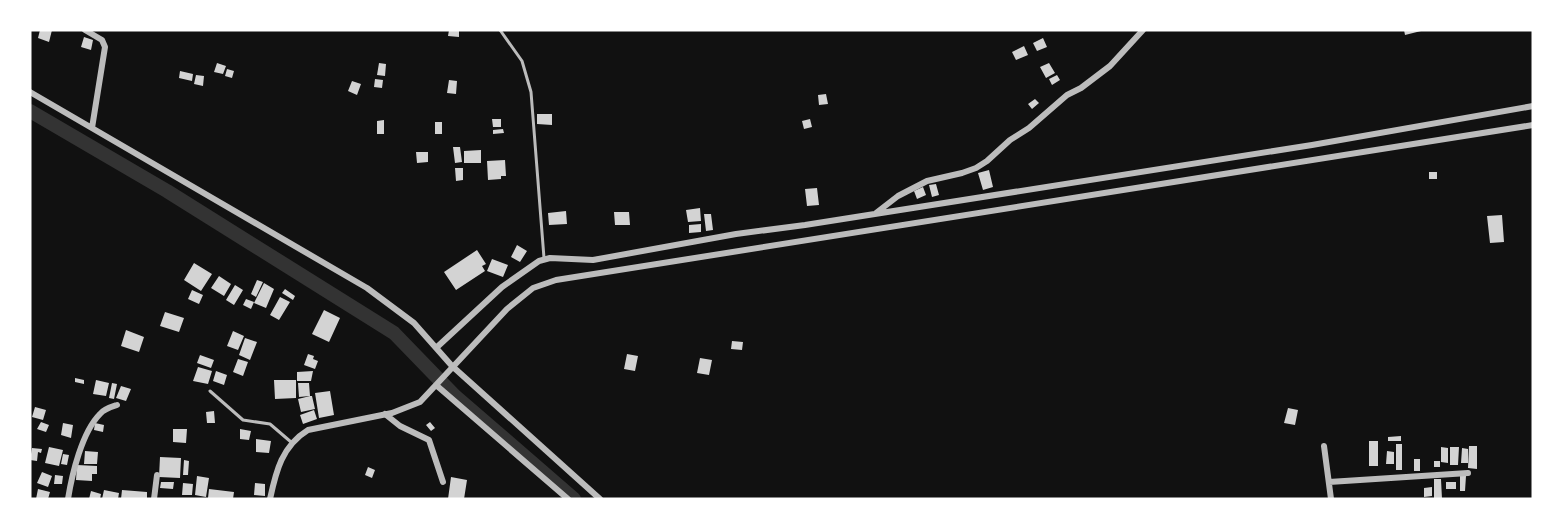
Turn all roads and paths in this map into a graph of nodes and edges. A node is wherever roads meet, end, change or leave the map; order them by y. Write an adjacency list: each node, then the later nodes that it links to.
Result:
1 (85, 30): 7 (street)
2 (500, 30): 9 (lane)
3 (1143, 30): 8 (street)
4 (30, 92): 7 (street)
5 (1533, 106): 8 (street)
6 (1533, 125): 11 (street)
7 (92, 128): 10 (street)
8 (876, 213): 9 (street)
9 (544, 260): 10 (street)
10 (436, 348): 11 (street)
11 (451, 368): 12 (street); 26 (street)
12 (436, 385): 15 (street); 25 (street)
13 (210, 391): 16 (lane)
14 (117, 405): 22 (street)
15 (385, 414): 16 (street); 21 (street)
16 (291, 442): 24 (street)
17 (1324, 446): 20 (street)
18 (1468, 472): 20 (street)
19 (157, 475): 23 (street)
20 (1329, 482): 27 (street)
21 (443, 483)
22 (68, 499)
23 (154, 499)
24 (270, 499)
25 (568, 499)
26 (600, 499)
27 (1331, 499)

